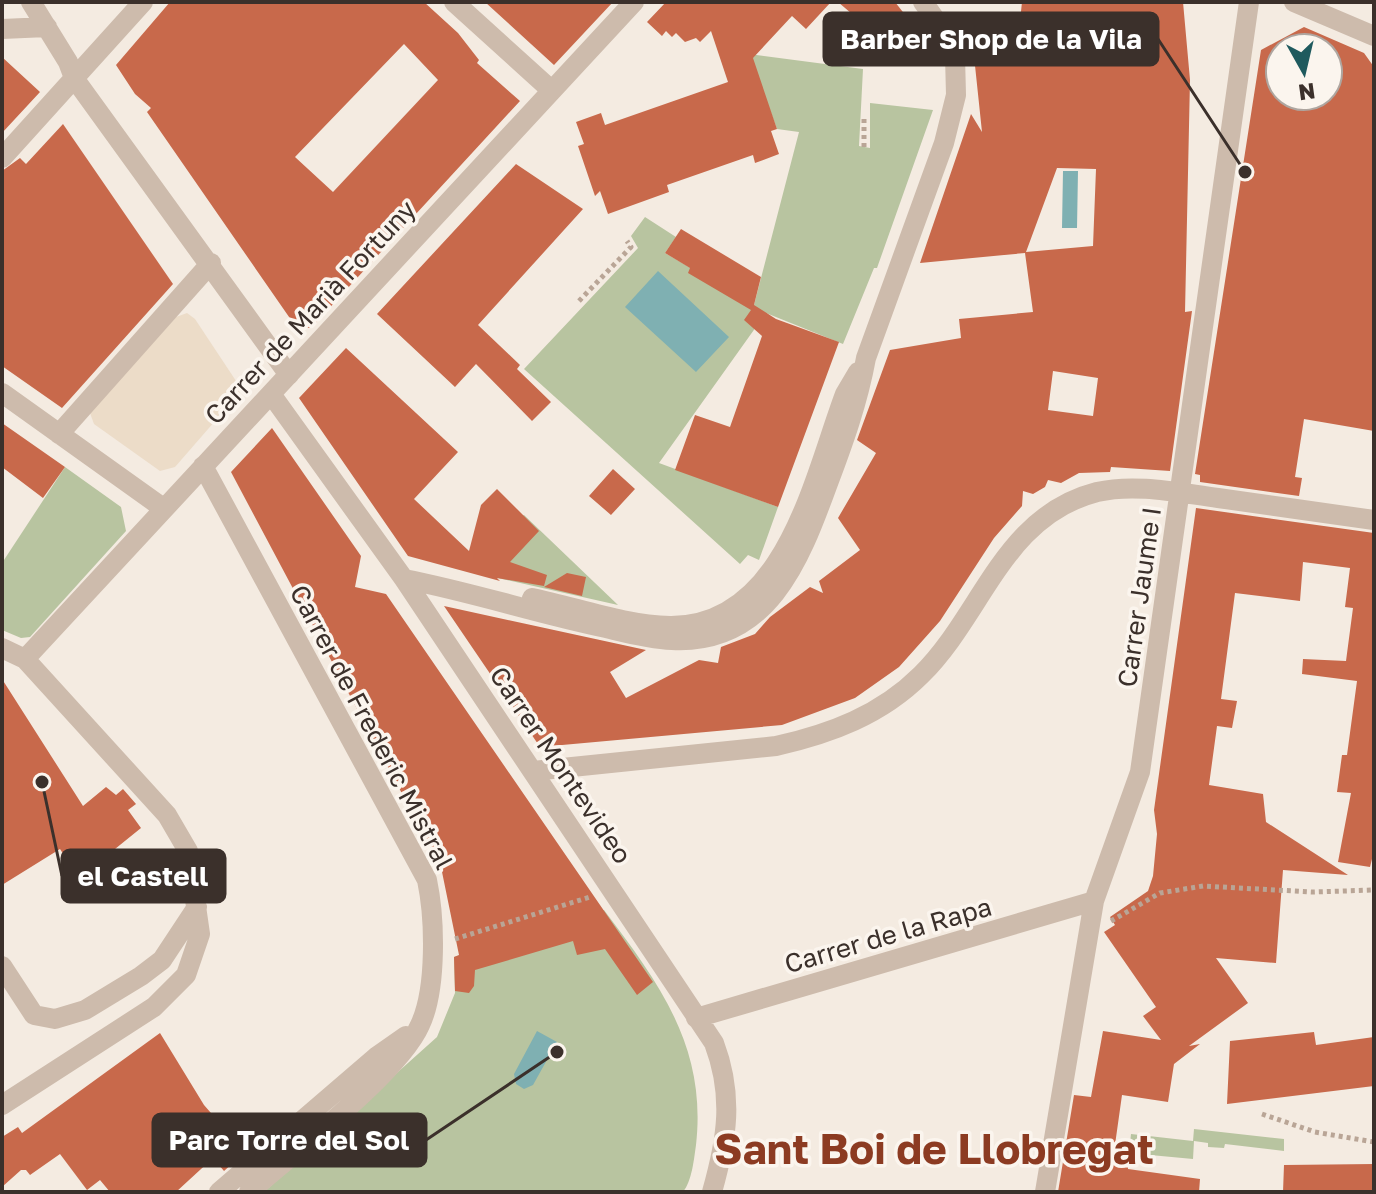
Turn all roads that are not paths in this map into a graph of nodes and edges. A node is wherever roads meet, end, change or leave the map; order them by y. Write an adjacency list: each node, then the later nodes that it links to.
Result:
1 (31, 2): 8 (street)
2 (143, 2): 11 (street)
3 (454, 2): 12 (street)
4 (634, 2): 12 (street, Carrer de Marià Fortuny)
5 (923, 2): 23 (street)
6 (1249, 2): 20 (street, Carrer Jaume I)
7 (1294, 2): 10 (street)
8 (47, 27): 9 (street); 11 (street)
9 (2, 29)
10 (1374, 36)
11 (74, 78): 13 (street); 14 (street)
12 (550, 89): 15 (street, Carrer de Marià Fortuny)
13 (2, 158)
14 (211, 263): 15 (street); 18 (street)
15 (289, 375): 17 (street, Carrer de Marià Fortuny)
16 (2, 393): 18 (street)
17 (271, 394): 19 (street, Carrer de Marià Fortuny); 23 (street, Carrer Montevideo)
18 (59, 434): 21 (street)
19 (203, 466): 21 (street, Carrer de Marià Fortuny); 31 (street, Carrer de Frederic Mistral)
20 (1180, 493): 22 (street); 26 (street); 27 (street, Carrer Jaume I)
21 (163, 508): 25 (street, Carrer de Marià Fortuny)
22 (1374, 520)
23 (404, 579): 26 (street, Carrer Montevideo)
24 (2, 648): 25 (street)
25 (25, 659): 28 (street)
26 (533, 771): 30 (street, Carrer Montevideo)
27 (1094, 901): 30 (street, Carrer de la Rapa); 36 (street, Carrer Jaume I)
28 (197, 907): 29 (street); 32 (street)
29 (2, 966)
30 (696, 1018): 35 (street, Carrer Montevideo)
31 (420, 1026): 33 (street); 34 (street, Carrer de Frederic Mistral)
32 (2, 1105)
33 (219, 1192)
34 (249, 1192)
35 (712, 1192)
36 (1045, 1192)

